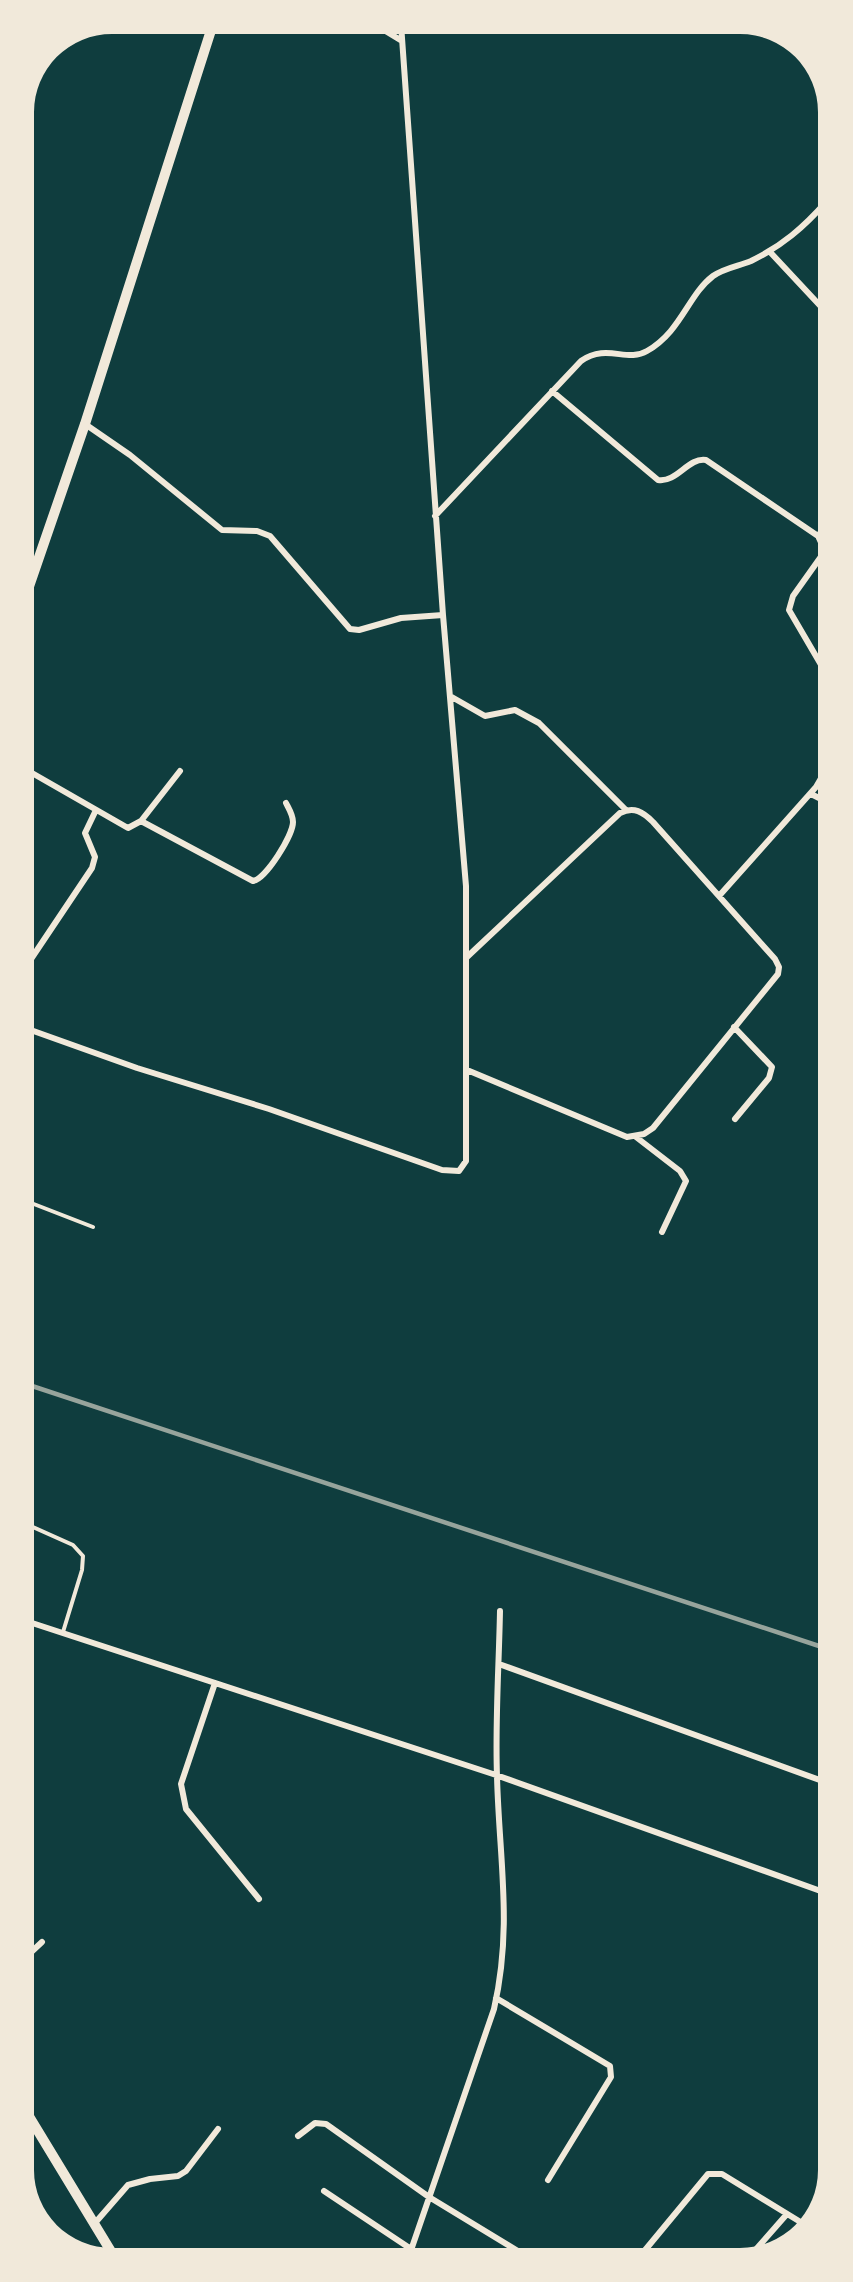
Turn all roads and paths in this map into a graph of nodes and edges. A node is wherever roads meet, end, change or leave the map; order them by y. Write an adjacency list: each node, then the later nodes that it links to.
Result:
1 (210, 34): 9 (main road)
2 (391, 34): 4 (street)
3 (402, 34): 4 (street)
4 (402, 41): 10 (street)
5 (818, 210): 6 (street)
6 (770, 252): 7 (street); 8 (street)
7 (818, 303)
8 (552, 391): 10 (street); 11 (street)
9 (85, 424): 13 (main road); 14 (street)
10 (435, 516): 14 (street)
11 (818, 536)
12 (818, 562): 15 (street)
13 (35, 570)
14 (442, 615): 16 (street)
15 (818, 660)
16 (450, 696): 24 (street); 28 (street)
17 (180, 771): 25 (street)
18 (35, 775): 23 (street)
19 (818, 783): 20 (street)
20 (811, 794): 21 (street); 26 (street)
21 (818, 798)
22 (286, 803): 25 (street)
23 (96, 810): 25 (street); 27 (street)
24 (626, 810): 26 (street); 28 (street)
25 (141, 821)
26 (719, 896): 29 (street)
27 (35, 954)
28 (467, 957): 31 (street)
29 (734, 1028): 32 (street); 33 (street)
30 (35, 1031): 31 (street)
31 (467, 1070): 33 (street)
32 (735, 1119)
33 (636, 1137): 36 (street)
34 (34, 1204): 35 (lane)
35 (93, 1227)
36 (662, 1232)
37 (34, 1528): 40 (lane)
38 (500, 1611): 41 (street)
39 (34, 1624): 40 (street)
40 (63, 1633): 42 (street)
41 (499, 1664): 43 (street); 44 (street)
42 (215, 1683): 43 (street); 46 (street)
43 (496, 1775): 45 (street); 49 (street)
44 (818, 1779)
45 (818, 1890)
46 (259, 1899)
47 (42, 1942): 48 (street)
48 (34, 1949)
49 (496, 1998): 53 (street); 55 (street)
50 (34, 2124): 58 (main road)
51 (218, 2129): 58 (street)
52 (298, 2136): 55 (street)
53 (548, 2180)
54 (324, 2191): 61 (street)
55 (429, 2197): 62 (street); 63 (street)
56 (787, 2214): 57 (street); 59 (street); 64 (street)
57 (799, 2221)
58 (95, 2223): 60 (main road)
59 (760, 2245)
60 (109, 2247)
61 (402, 2247)
62 (412, 2247)
63 (512, 2248)
64 (647, 2248)

